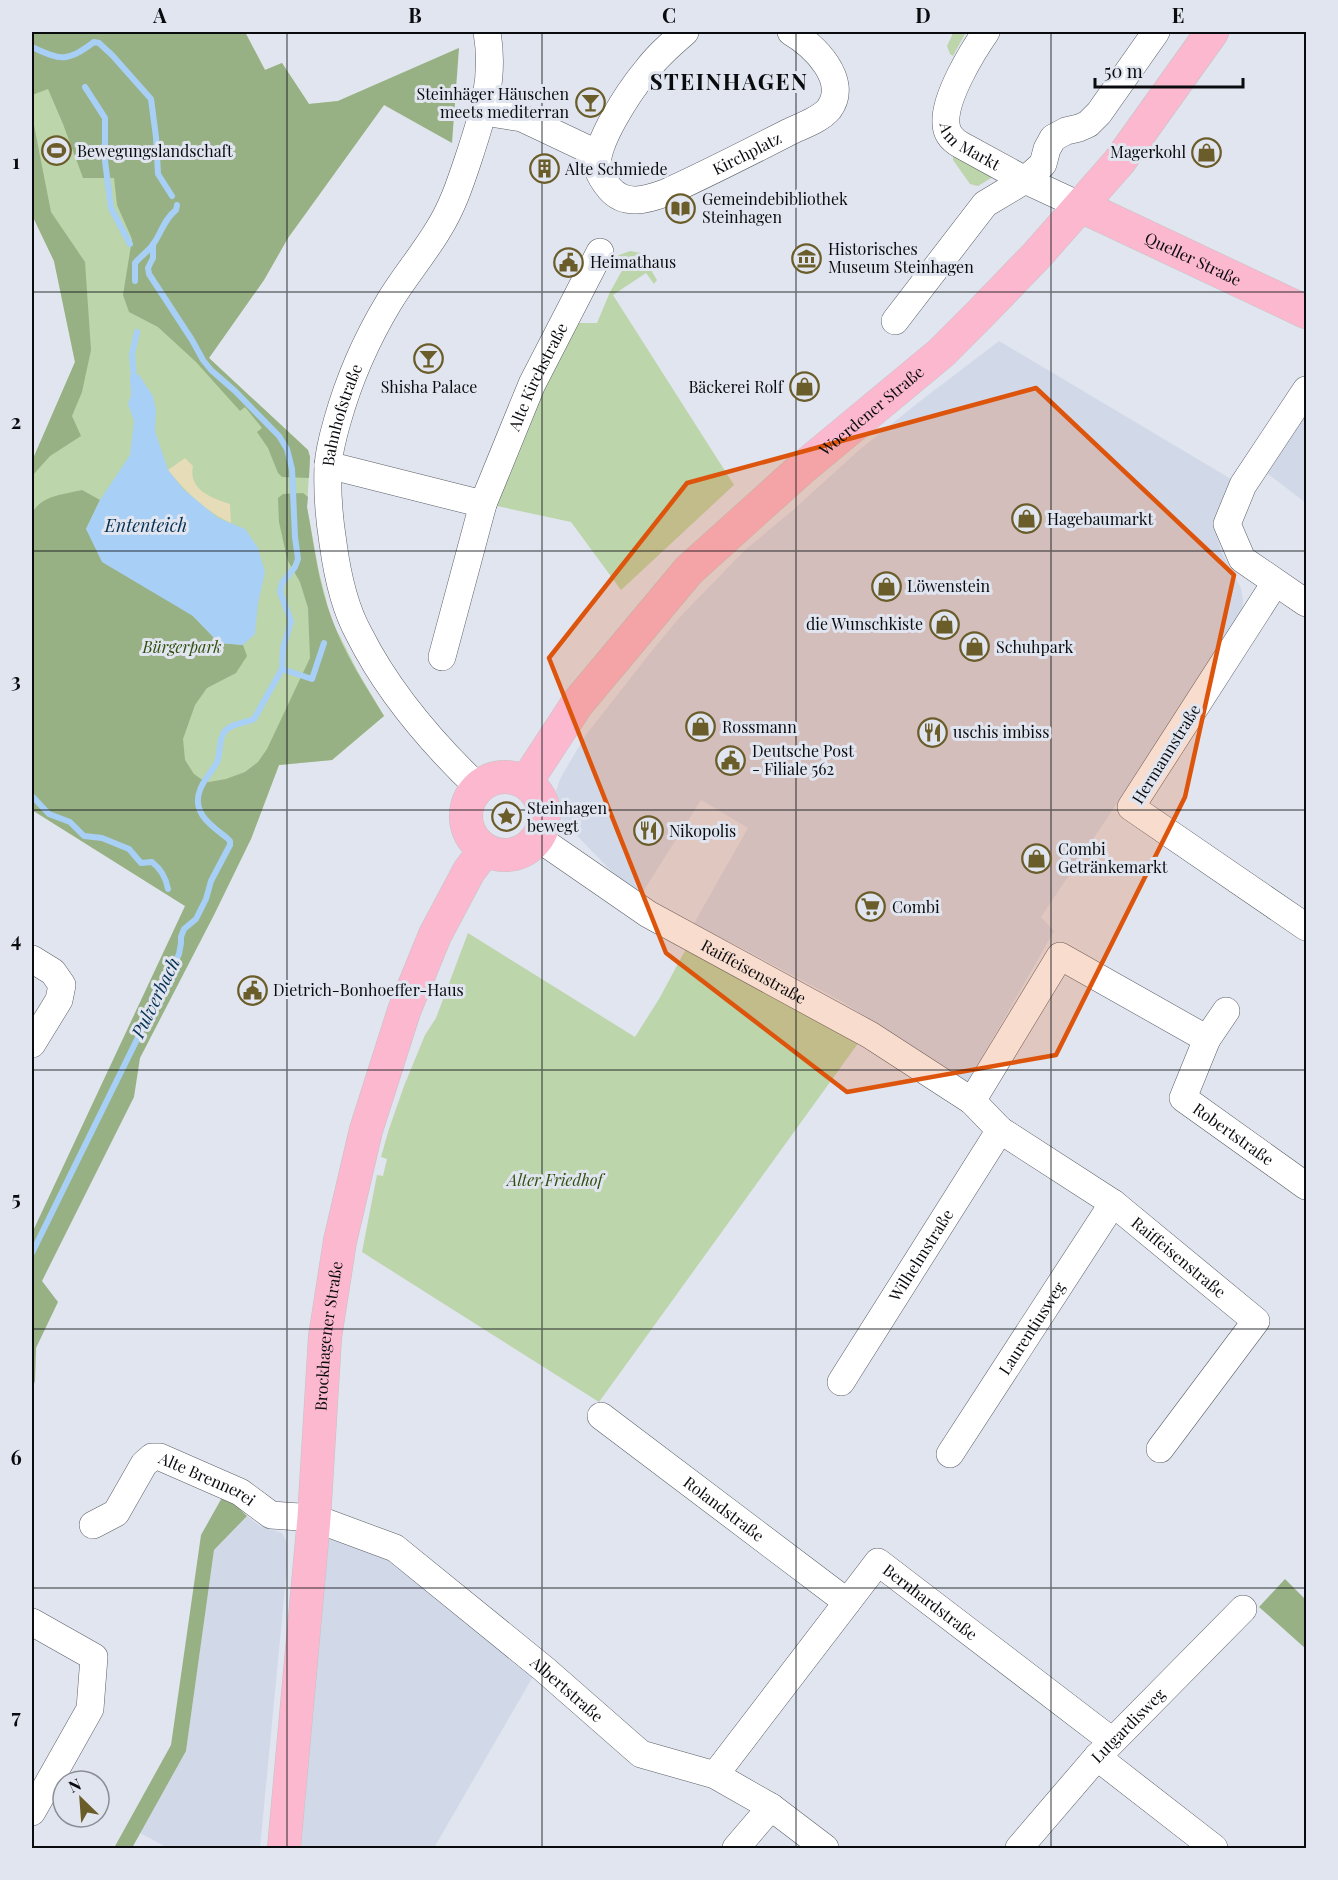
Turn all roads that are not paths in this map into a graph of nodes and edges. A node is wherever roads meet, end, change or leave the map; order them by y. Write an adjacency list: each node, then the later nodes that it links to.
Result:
1 (487, 32): 7 (street, Bahnhofstraße)
2 (685, 32): 8 (street)
3 (791, 32): 8 (street, Kirchplatz)
4 (986, 32): 9 (street, Am Markt)
5 (1156, 32): 9 (street)
6 (1212, 32): 10 (main road, Woerdener Straße)
7 (484, 112): 8 (street); 15 (street, Bahnhofstraße)
8 (598, 154)
9 (1025, 180): 10 (street, Am Markt); 13 (street)
10 (1081, 206): 12 (main road, Queller Straße); 20 (main road, Woerdener Straße)
11 (600, 252): 16 (street, Alte Kirchstraße)
12 (1306, 312)
13 (895, 321)
14 (1306, 390): 17 (street)
15 (328, 465): 16 (street); 21 (street, Bahnhofstraße)
16 (483, 504): 19 (street, Alte Kirchstraße)
17 (1275, 583): 18 (street); 24 (street, Hermannstraße)
18 (1306, 603)
19 (442, 657)
20 (525, 782): 21 (main road); 22 (main road)
21 (478, 787): 23 (main road)
22 (538, 838): 23 (main road); 29 (street, Raiffeisenstraße)
23 (485, 850): 37 (main road, Brockhagener Straße)
24 (1306, 927)
25 (32, 959): 28 (street)
26 (1226, 1011): 27 (street, Robertstraße)
27 (1207, 1039): 29 (street); 31 (street, Robertstraße)
28 (32, 1044)
29 (972, 1101): 30 (street, Raiffeisenstraße)
30 (1000, 1130): 32 (street, Raiffeisenstraße); 33 (street, Wilhelmstraße)
31 (1306, 1186)
32 (1113, 1203): 35 (street, Raiffeisenstraße); 36 (street, Laurentiusweg)
33 (842, 1382)
34 (601, 1416): 39 (street, Rolandstraße)
35 (1160, 1449)
36 (950, 1454)
37 (314, 1518): 38 (street, Alte Brennerei); 43 (street, Albertstraße); 46 (main road, Brockhagener Straße)
38 (93, 1525)
39 (848, 1602): 42 (street, Bernhardstraße); 43 (street, Bernhardstraße)
40 (1243, 1610): 42 (street, Lutgardisweg)
41 (32, 1622): 45 (street)
42 (1104, 1749): 49 (street, Lutgardisweg); 50 (street)
43 (715, 1775): 44 (street, Albertstraße)
44 (771, 1807): 47 (street); 48 (street, Albertstraße)
45 (32, 1812)
46 (284, 1848)
47 (736, 1848)
48 (825, 1848)
49 (1019, 1848)
50 (1214, 1848)

